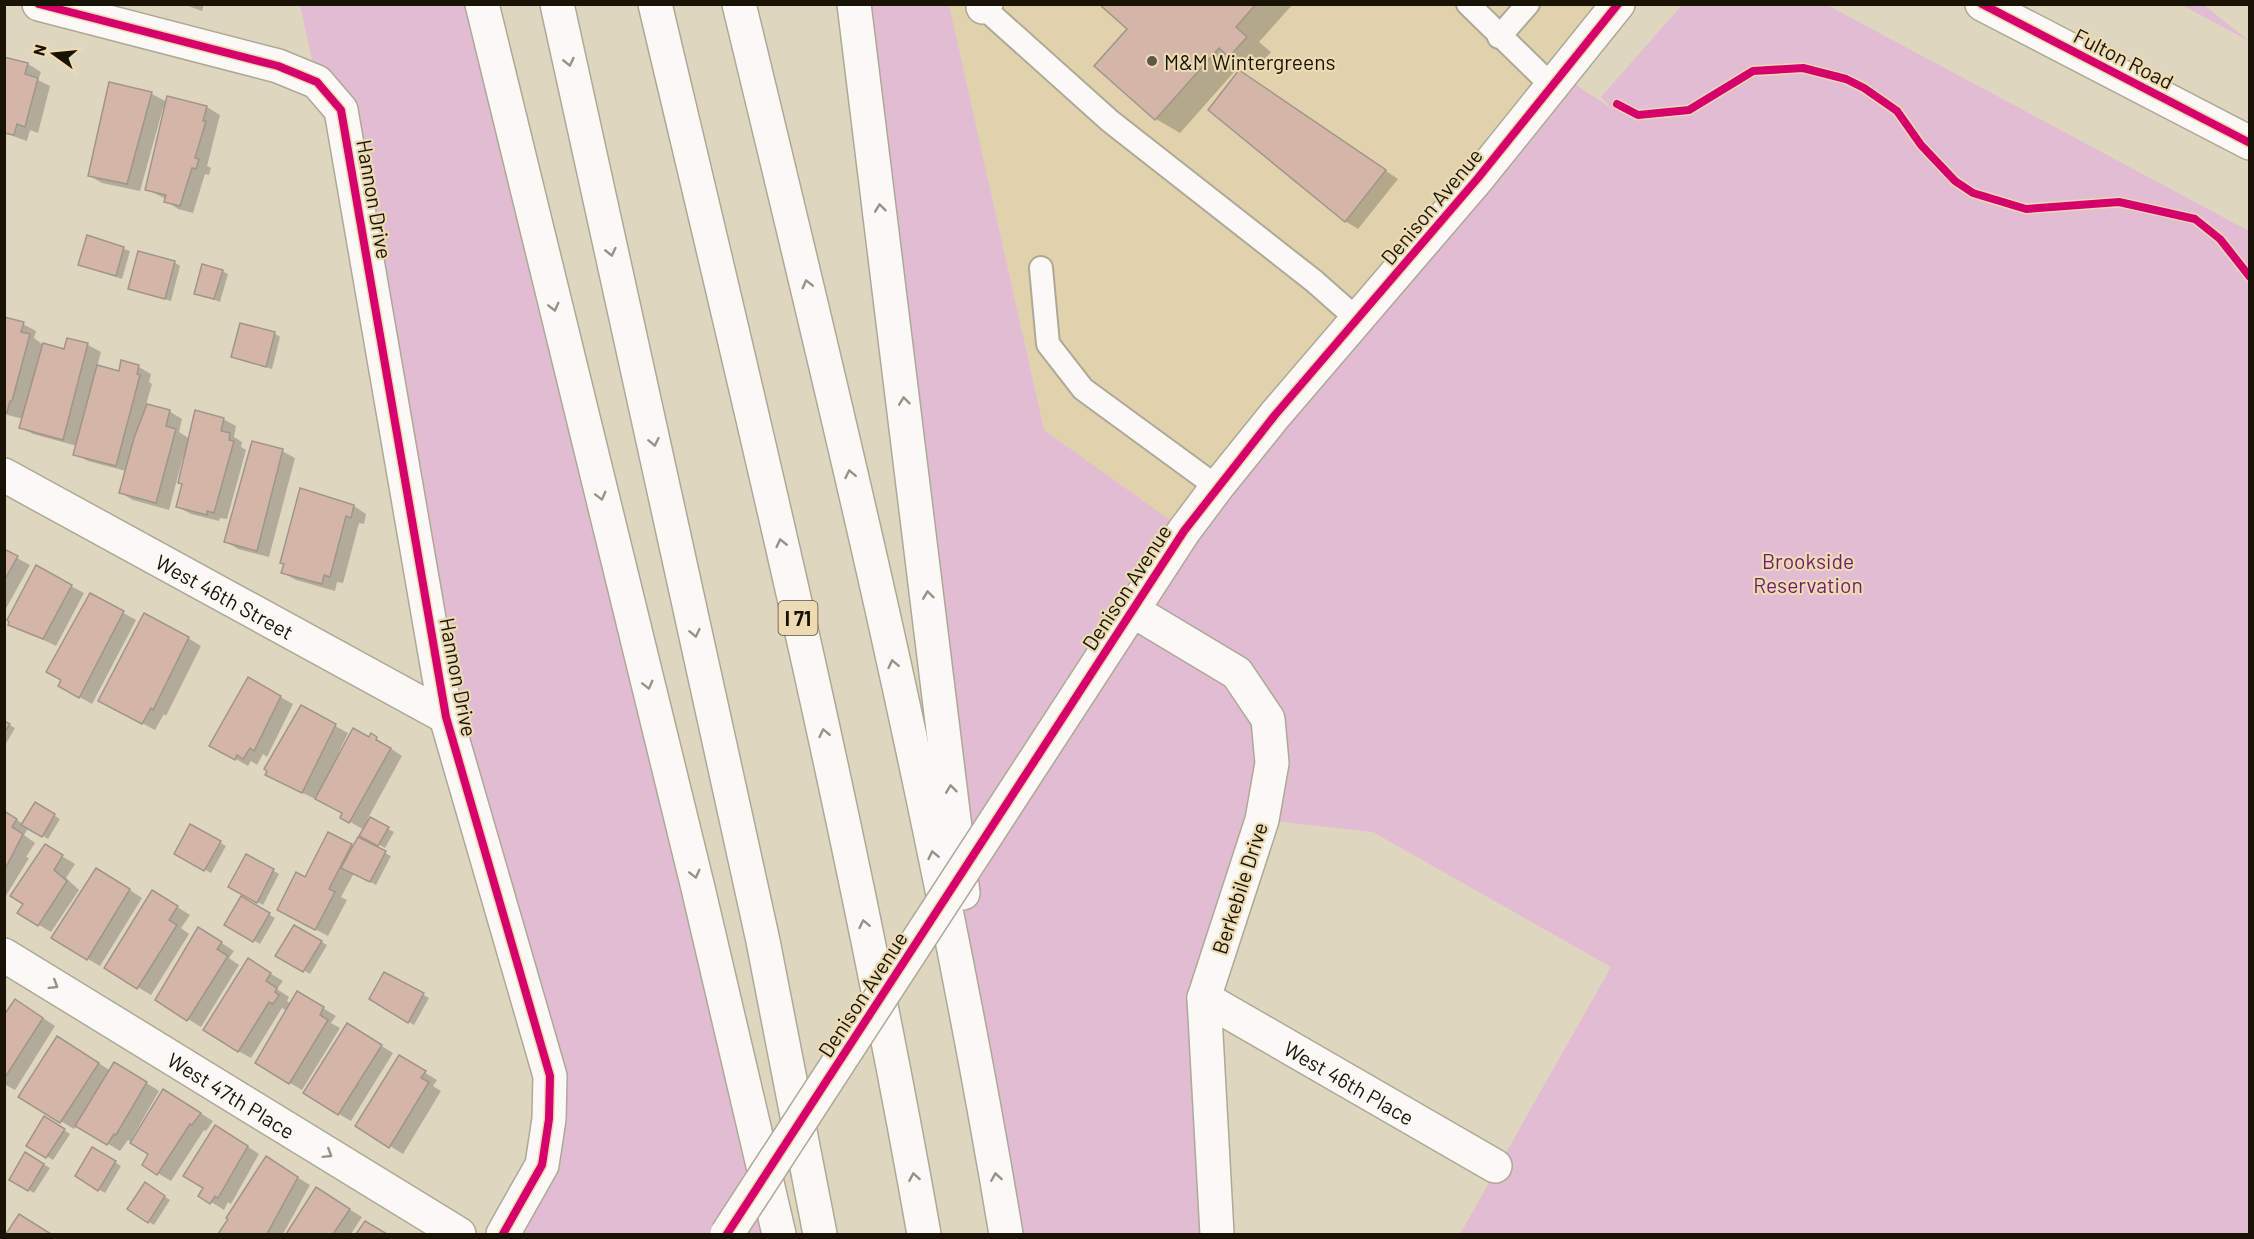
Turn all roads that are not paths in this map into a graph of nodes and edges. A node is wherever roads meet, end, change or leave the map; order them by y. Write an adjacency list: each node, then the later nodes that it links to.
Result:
1 (39, 4): 22 (main road, Hannon Drive)
2 (468, 4): 16 (main road)
3 (482, 4): 16 (main road)
4 (556, 4): 31 (main road, one-way to 31)
5 (655, 4): 32 (main road, I 71, one-way to 5)
6 (739, 4): 25 (main road, one-way to 6)
7 (854, 4): 25 (main road, one-way to 7)
8 (1528, 4): 13 (lane)
9 (1618, 4): 14 (main road, Denison Avenue)
10 (1982, 4): 15 (main road, Fulton Road)
11 (985, 6): 18 (lane)
12 (1480, 9): 13 (lane)
13 (1499, 37): 14 (lane)
14 (1552, 86): 18 (main road, Denison Avenue)
15 (2250, 143)
16 (544, 264): 30 (main road, one-way to 30)
17 (1041, 268): 20 (lane)
18 (1357, 319): 20 (main road, Denison Avenue)
19 (4, 475): 22 (main road, West 46th Street)
20 (1217, 487): 21 (main road, Denison Avenue)
21 (1132, 610): 24 (main road, Berkebile Drive); 29 (main road, Denison Avenue, bridge)
22 (446, 717): 28 (main road, Hannon Drive)
23 (4, 955): 27 (main road, West 47th Place, one-way to 27)
24 (1204, 998): 26 (main road, West 46th Place); 34 (main road, Berkebile Drive)
25 (976, 1056): 33 (main road, one-way to 25)
26 (1495, 1166)
27 (459, 1234)
28 (503, 1234)
29 (727, 1234)
30 (779, 1234)
31 (820, 1234)
32 (924, 1234)
33 (1006, 1234)
34 (1218, 1234)

